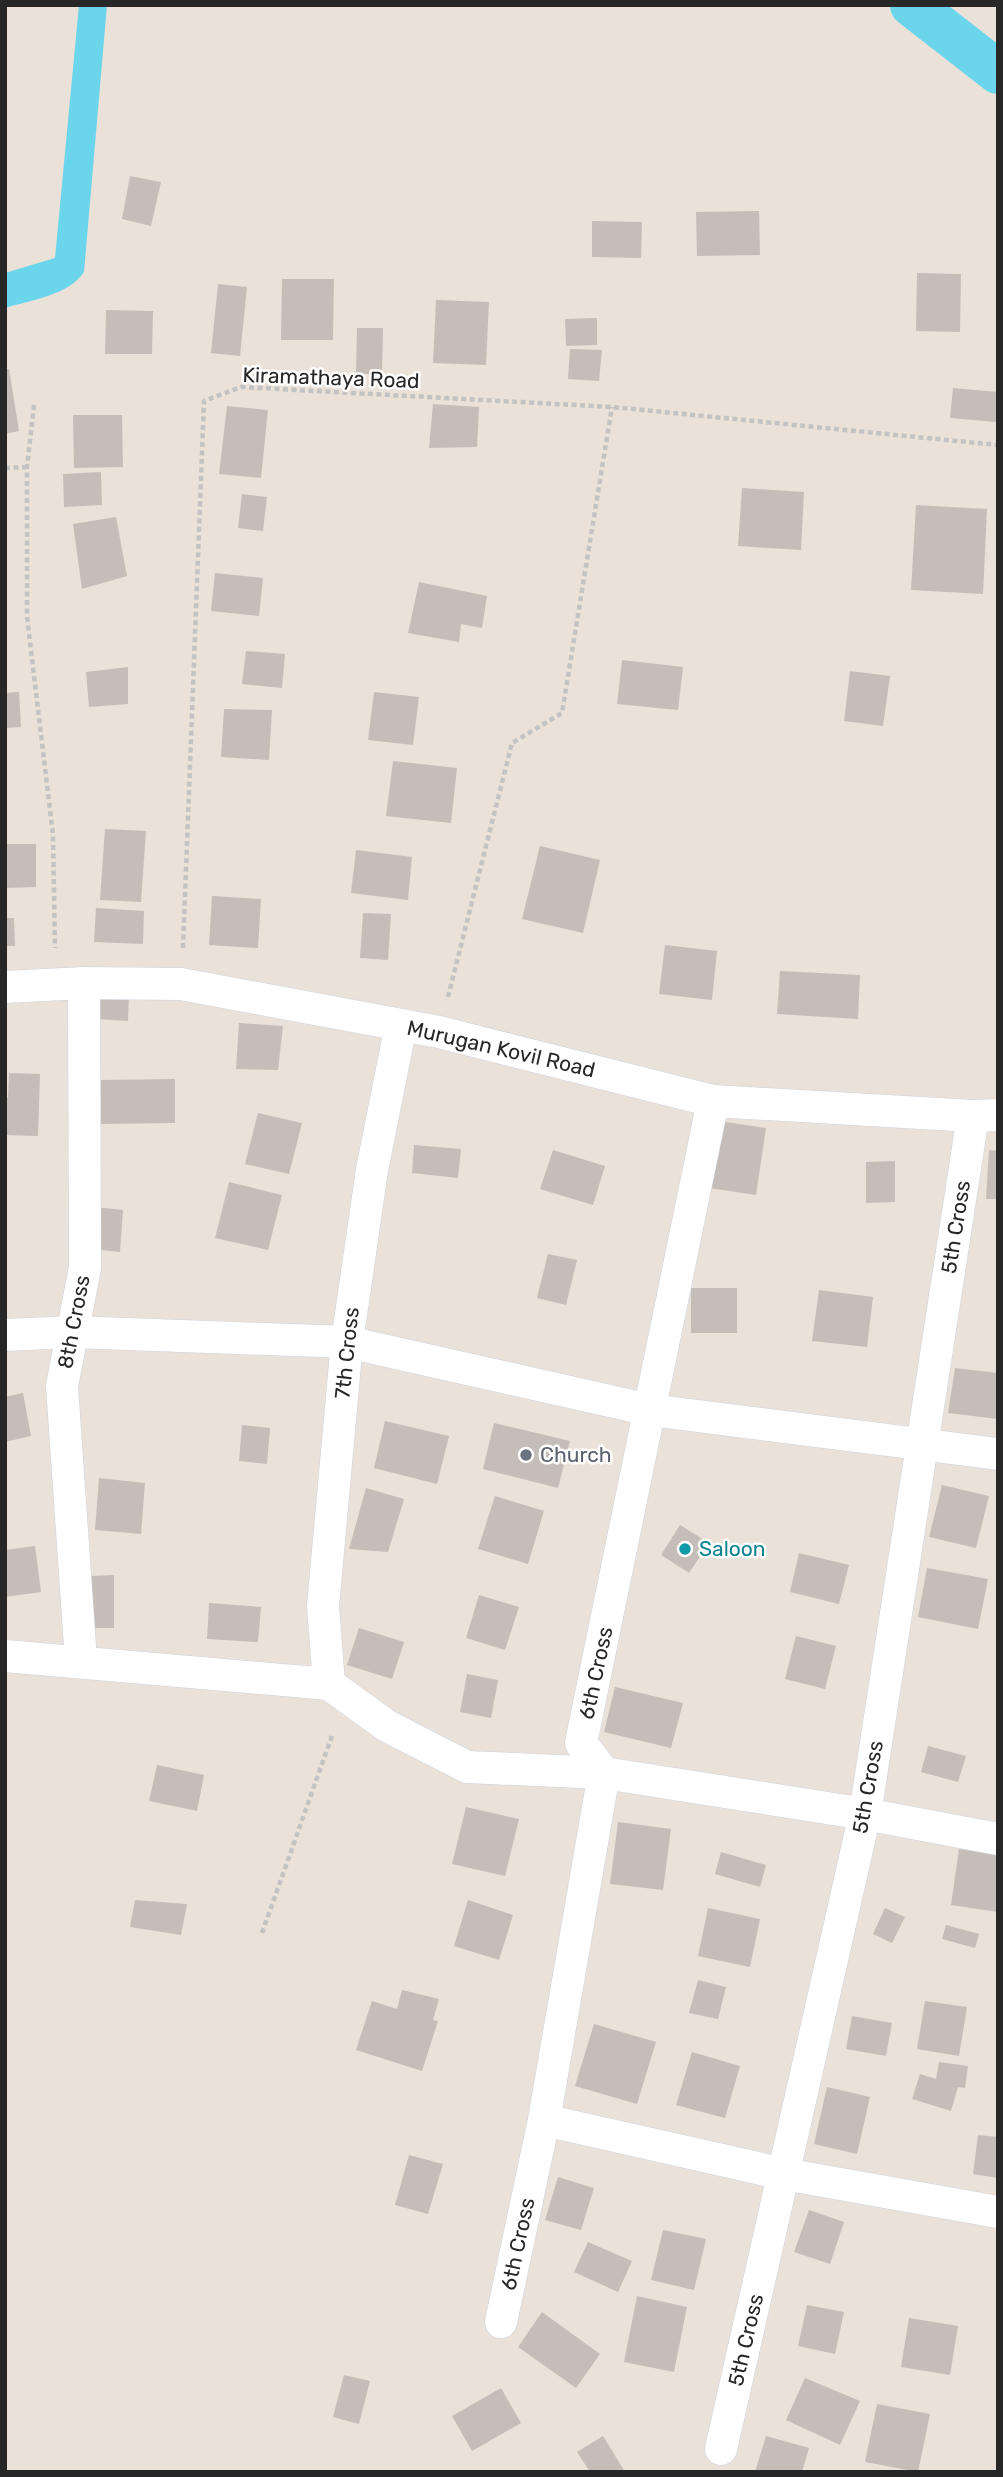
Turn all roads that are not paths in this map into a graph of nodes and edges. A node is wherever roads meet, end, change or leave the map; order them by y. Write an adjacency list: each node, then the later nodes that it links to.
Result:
1 (70, 983): 2 (street, Murugan Kovil Road); 3 (street, Murugan Kovil Road); 6 (street, 8th Cross)
2 (5, 986)
3 (401, 1026): 4 (street, Murugan Kovil Road); 8 (street, 7th Cross)
4 (713, 1101): 5 (street, Murugan Kovil Road); 9 (street, 6th Cross)
5 (986, 1115): 10 (street, 5th Cross)
6 (73, 1332): 7 (street); 8 (street); 13 (street, 8th Cross)
7 (5, 1335)
8 (347, 1342): 9 (street); 14 (street, 7th Cross)
9 (649, 1410): 10 (street); 15 (street, 6th Cross)
10 (923, 1443): 11 (street); 16 (street, 5th Cross)
11 (998, 1454)
12 (5, 1656): 13 (street)
13 (81, 1661): 14 (street)
14 (337, 1690): 15 (street)
15 (604, 1773): 16 (street); 18 (street, 6th Cross)
16 (865, 1814): 17 (street); 19 (street, 5th Cross)
17 (998, 1839)
18 (544, 2120): 19 (street); 21 (street, 6th Cross)
19 (784, 2174): 20 (street); 22 (street, 5th Cross)
20 (998, 2212)
21 (501, 2322)
22 (721, 2449)

